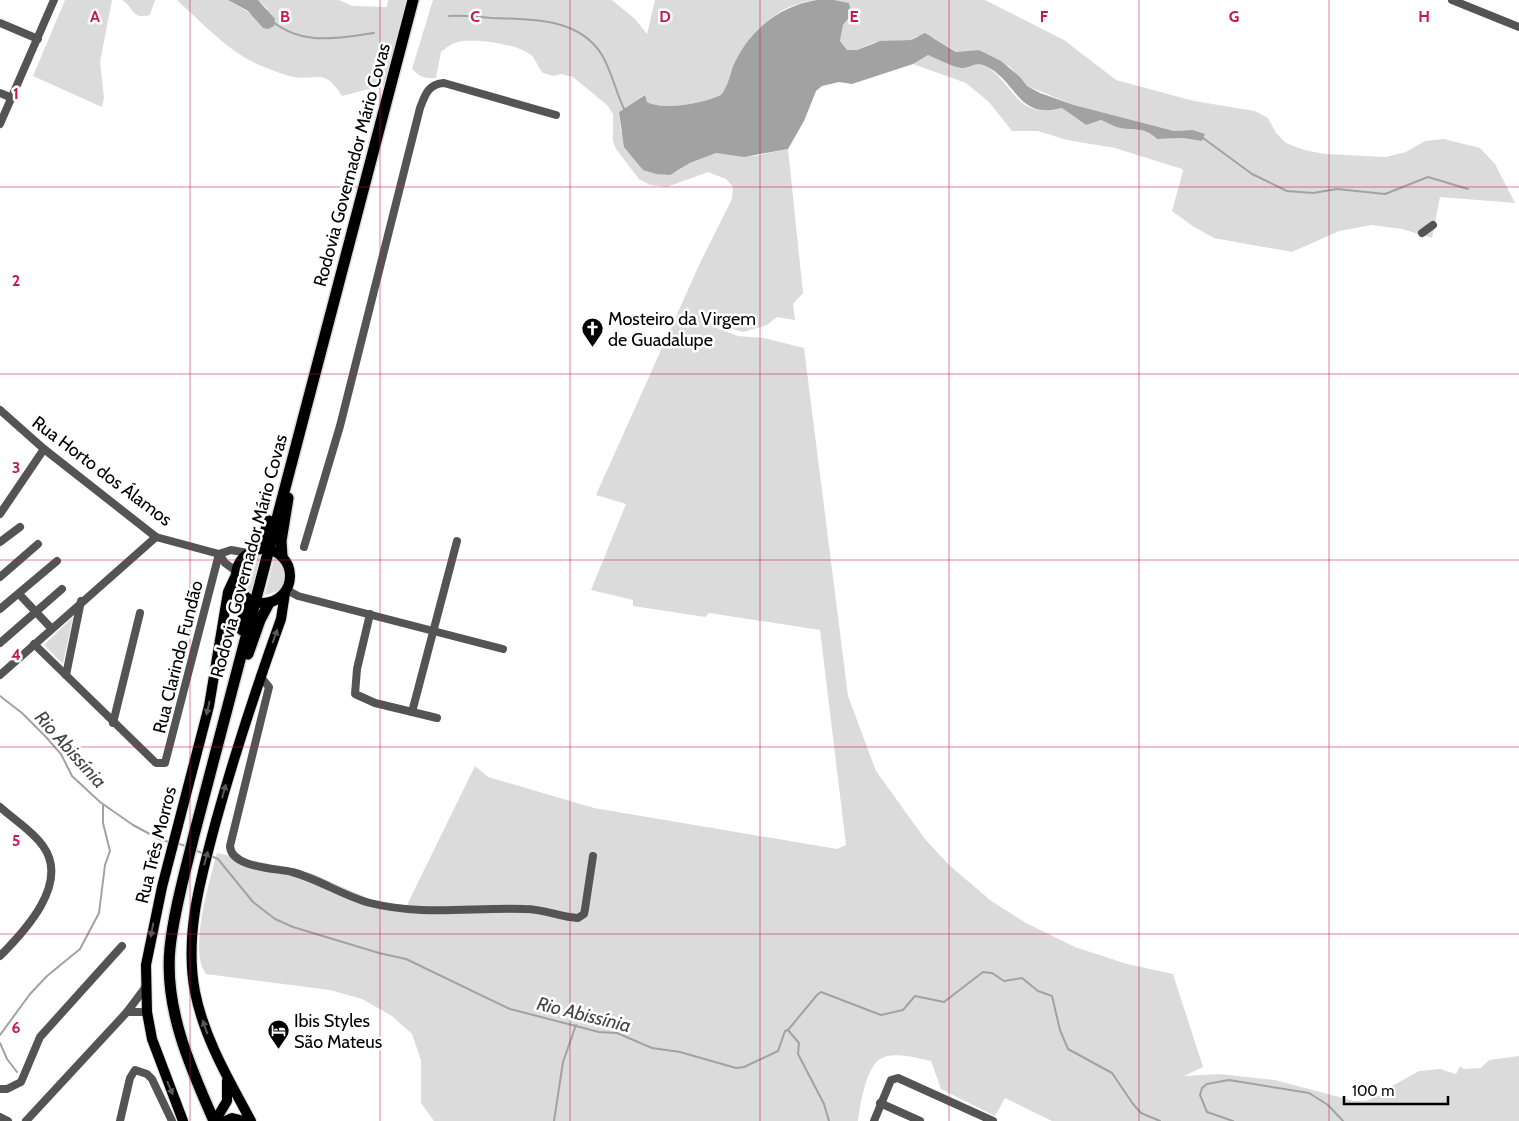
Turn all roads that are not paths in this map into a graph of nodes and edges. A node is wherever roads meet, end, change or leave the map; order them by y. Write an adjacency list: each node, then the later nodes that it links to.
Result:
1 (54, 0): 6 (street)
2 (413, 0): 15 (highway, Rodovia Governador Mário Covas)
3 (1452, 0): 5 (street)
4 (0, 23): 6 (street)
5 (1519, 27)
6 (38, 39): 8 (street)
7 (0, 93): 8 (street)
8 (12, 98): 10 (street)
9 (556, 115): 23 (street)
10 (0, 124)
11 (1434, 225): 12 (street)
12 (1422, 233)
13 (0, 410): 14 (street, Rua Horto dos Álamos)
14 (44, 449): 17 (street); 19 (street, Rua Horto dos Álamos)
15 (294, 454): 16 (highway, Rodovia Governador Mário Covas); 25 (highway)
16 (289, 474): 24 (highway, Rodovia Governador Mário Covas); 27 (highway)
17 (0, 514)
18 (20, 527): 21 (street)
19 (156, 537): 26 (street, Rua Horto dos Álamos); 37 (street)
20 (457, 541): 45 (street)
21 (0, 542)
22 (38, 544): 32 (street)
23 (304, 547)
24 (269, 549): 25 (main road); 27 (main road); 38 (highway, Rodovia Governador Mário Covas)
25 (252, 551): 26 (street, Rua Horto dos Álamos); 31 (main road, Rua Três Morros)
26 (219, 554): 29 (street); 30 (street, Rua Clarindo Fundão)
27 (282, 556): 34 (main road)
28 (57, 561): 36 (street)
29 (225, 563): 30 (street); 31 (street)
30 (216, 567): 56 (street, Rua Clarindo Fundão)
31 (236, 573): 35 (main road); 61 (main road, Rua Três Morros, one-way to 61)
32 (0, 577)
33 (62, 590): 41 (street)
34 (286, 591): 39 (main road); 43 (street); 52 (main road, one-way to 34)
35 (241, 592): 38 (main road); 49 (highway)
36 (19, 594): 40 (street); 41 (street)
37 (81, 602): 44 (street); 50 (street)
38 (255, 602): 39 (main road); 49 (highway, Rodovia Governador Mário Covas)
39 (269, 603): 53 (highway)
40 (0, 609)
41 (37, 612): 44 (street); 46 (street)
42 (140, 613): 56 (street)
43 (370, 614): 45 (street); 54 (street)
44 (51, 628): 47 (street)
45 (433, 631): 48 (street); 54 (street)
46 (0, 643)
47 (34, 644): 50 (street); 51 (street)
48 (503, 649)
49 (242, 650): 53 (highway, Rodovia Governador Mário Covas)
50 (66, 674): 56 (street)
51 (0, 675)
52 (260, 676): 58 (street); 64 (main road, one-way to 52)
53 (234, 682): 68 (highway, Rodovia Governador Mário Covas)
54 (412, 712): 55 (street)
55 (437, 718)
56 (113, 723)
57 (0, 806): 60 (street)
58 (593, 856)
59 (122, 946): 65 (street)
60 (0, 956)
61 (145, 988): 62 (street); 63 (main road, Rua Três Morros)
62 (127, 1012): 63 (street); 71 (street)
63 (147, 1012): 74 (main road, Rua Três Morros, one-way to 74)
64 (225, 1072): 68 (main road); 76 (main road)
65 (0, 1088)
66 (880, 1103): 69 (street); 77 (street); 78 (street)
67 (0, 1117): 70 (street)
68 (220, 1119): 75 (main road)
69 (983, 1119): 79 (street)
70 (8, 1121)
71 (26, 1121)
72 (120, 1121): 73 (street)
73 (172, 1121)
74 (183, 1121)
75 (244, 1121)
76 (250, 1121)
77 (874, 1121)
78 (920, 1121)
79 (993, 1121)

